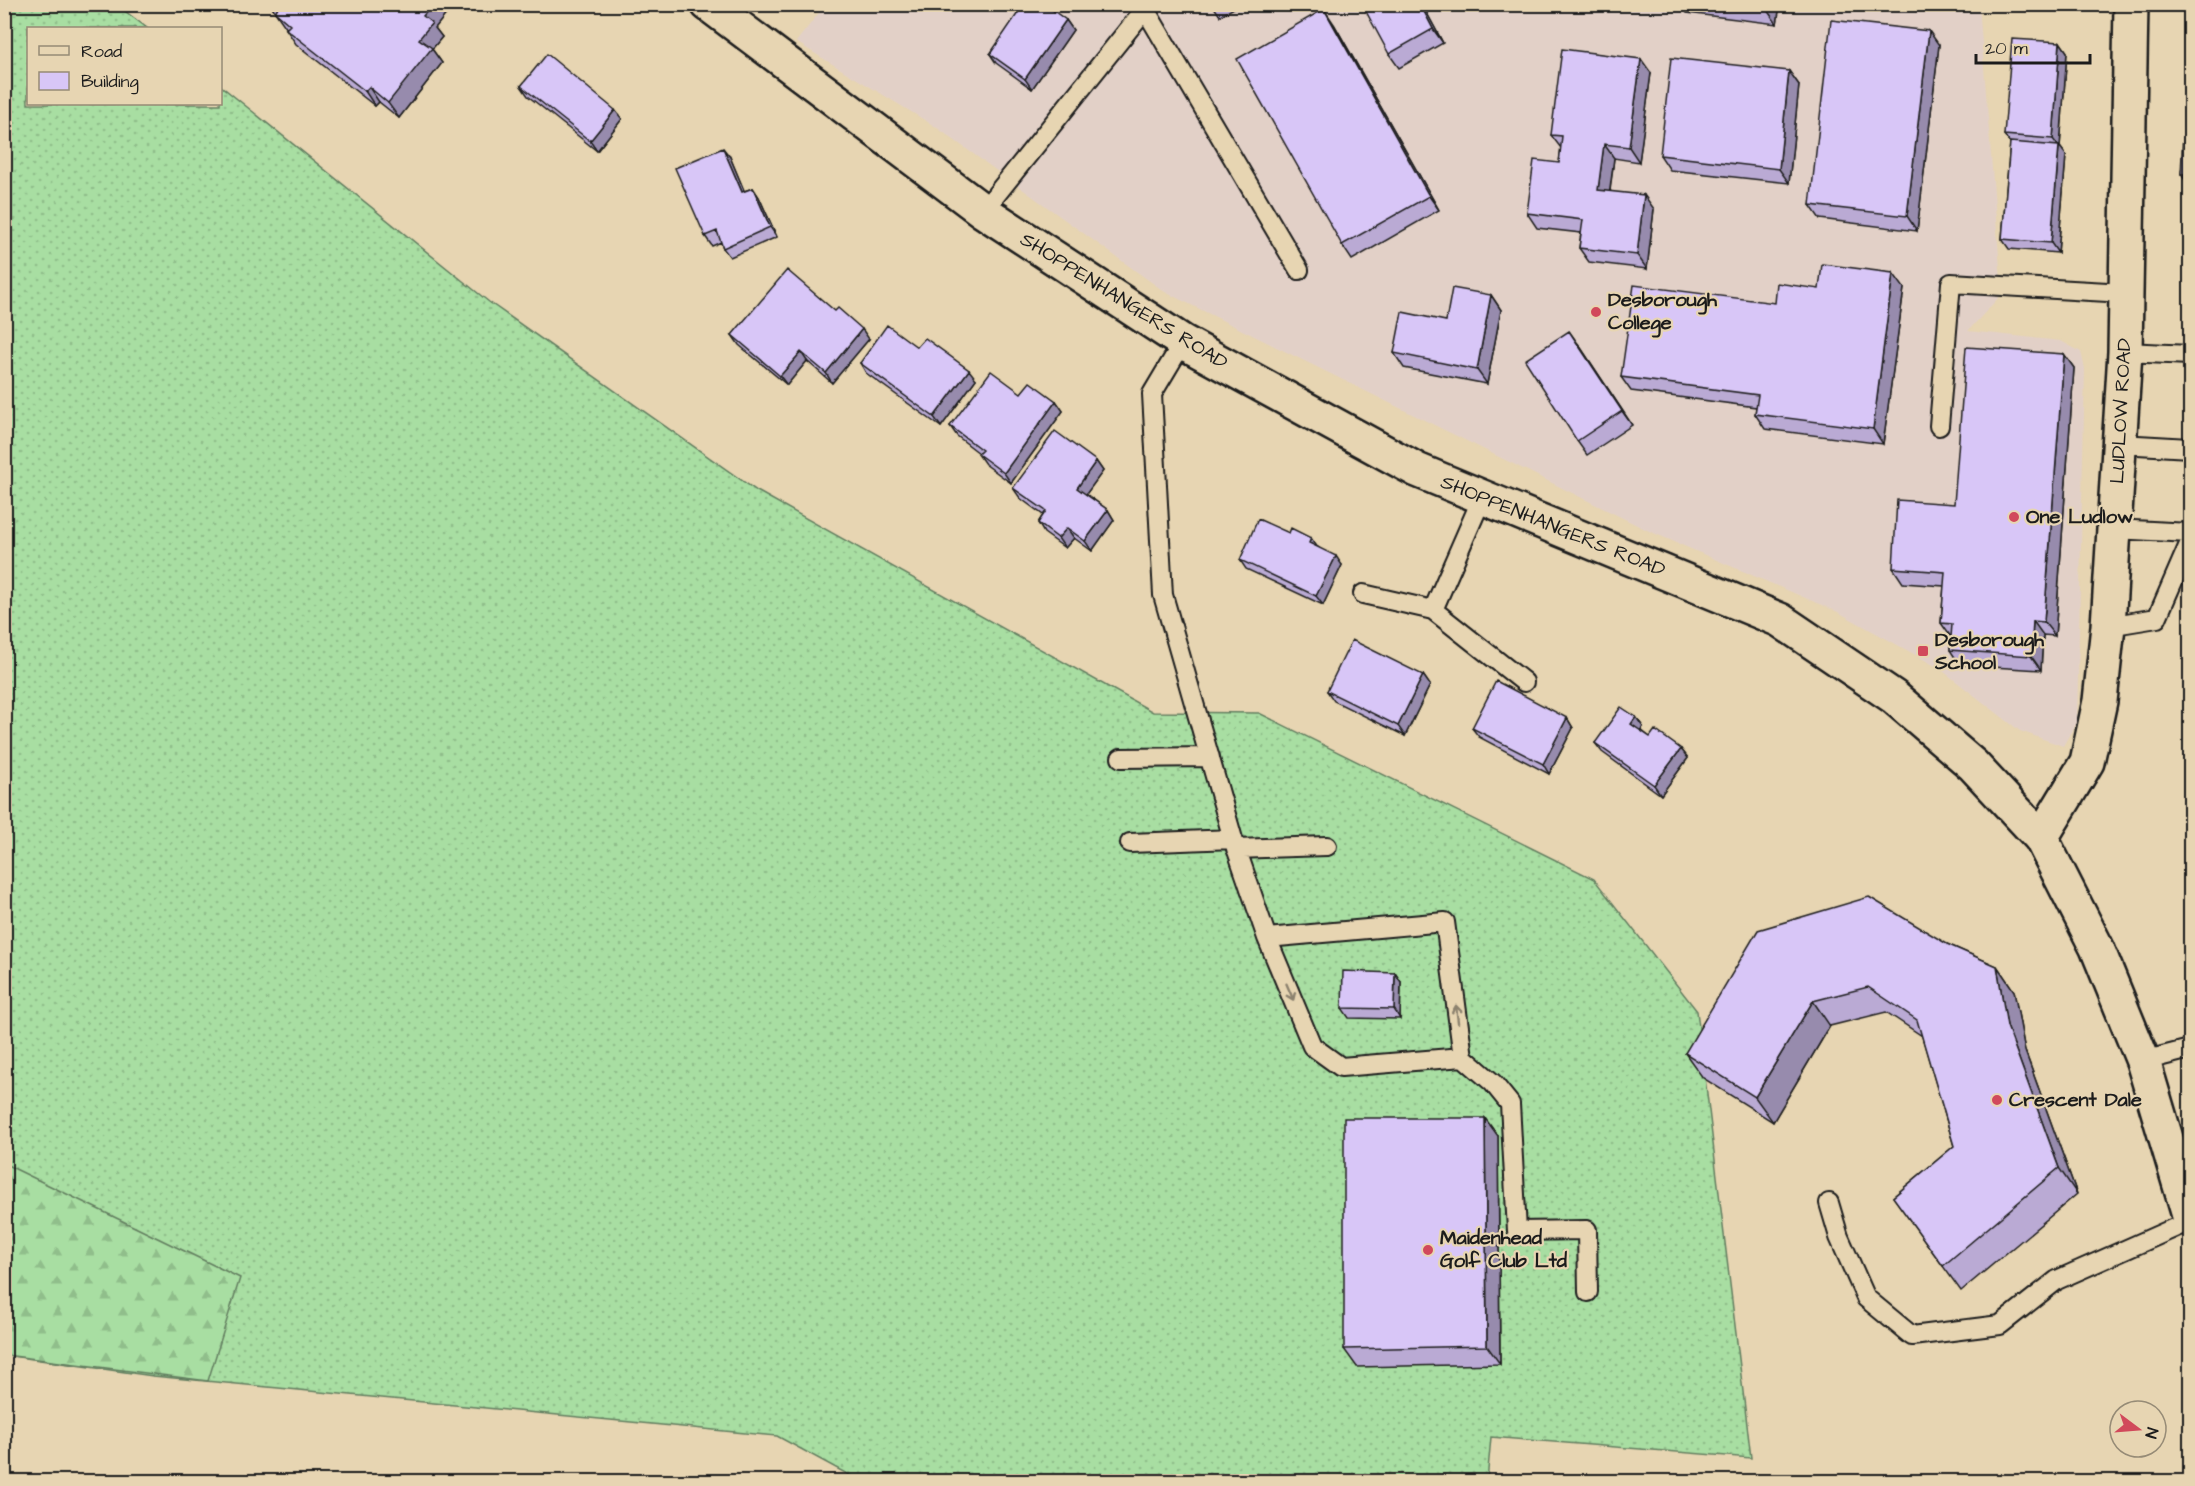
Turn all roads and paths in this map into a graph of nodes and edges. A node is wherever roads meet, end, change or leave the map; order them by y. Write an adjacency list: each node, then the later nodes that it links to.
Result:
1 (708, 4): 4 (street, SHOPPENHANGERS ROAD)
2 (2131, 4): 6 (street, LUDLOW ROAD)
3 (1145, 7): 4 (lane); 5 (lane)
4 (983, 211): 7 (street, SHOPPENHANGERS ROAD)
5 (1299, 270)
6 (2125, 293): 8 (street, LUDLOW ROAD); 10 (lane)
7 (1183, 342): 13 (street, SHOPPENHANGERS ROAD); 21 (lane)
8 (2125, 352): 9 (lane); 11 (street, LUDLOW ROAD)
9 (2190, 355)
10 (1939, 426)
11 (2120, 444): 12 (lane); 14 (street, LUDLOW ROAD)
12 (2190, 448)
13 (1482, 498): 18 (lane); 23 (street, SHOPPENHANGERS ROAD)
14 (2114, 529): 15 (lane); 19 (street, LUDLOW ROAD)
15 (2190, 533)
16 (2190, 542): 19 (lane)
17 (1363, 594): 18 (lane)
18 (1432, 610): 20 (lane)
19 (2108, 626): 23 (street, LUDLOW ROAD)
20 (1524, 682)
21 (1210, 757): 22 (lane); 25 (lane)
22 (1121, 758)
23 (2041, 838): 30 (street, SHOPPENHANGERS ROAD)
24 (1130, 843): 25 (lane)
25 (1235, 844): 26 (lane); 27 (lane)
26 (1327, 846)
27 (1267, 938): 29 (lane, one-way to 29); 29 (lane, one-way to 27)
28 (2190, 1049): 30 (lane)
29 (1462, 1057): 33 (lane)
30 (2143, 1061): 32 (street, SHOPPENHANGERS ROAD)
31 (1829, 1203): 32 (lane)
32 (2190, 1220)
33 (1588, 1292)

